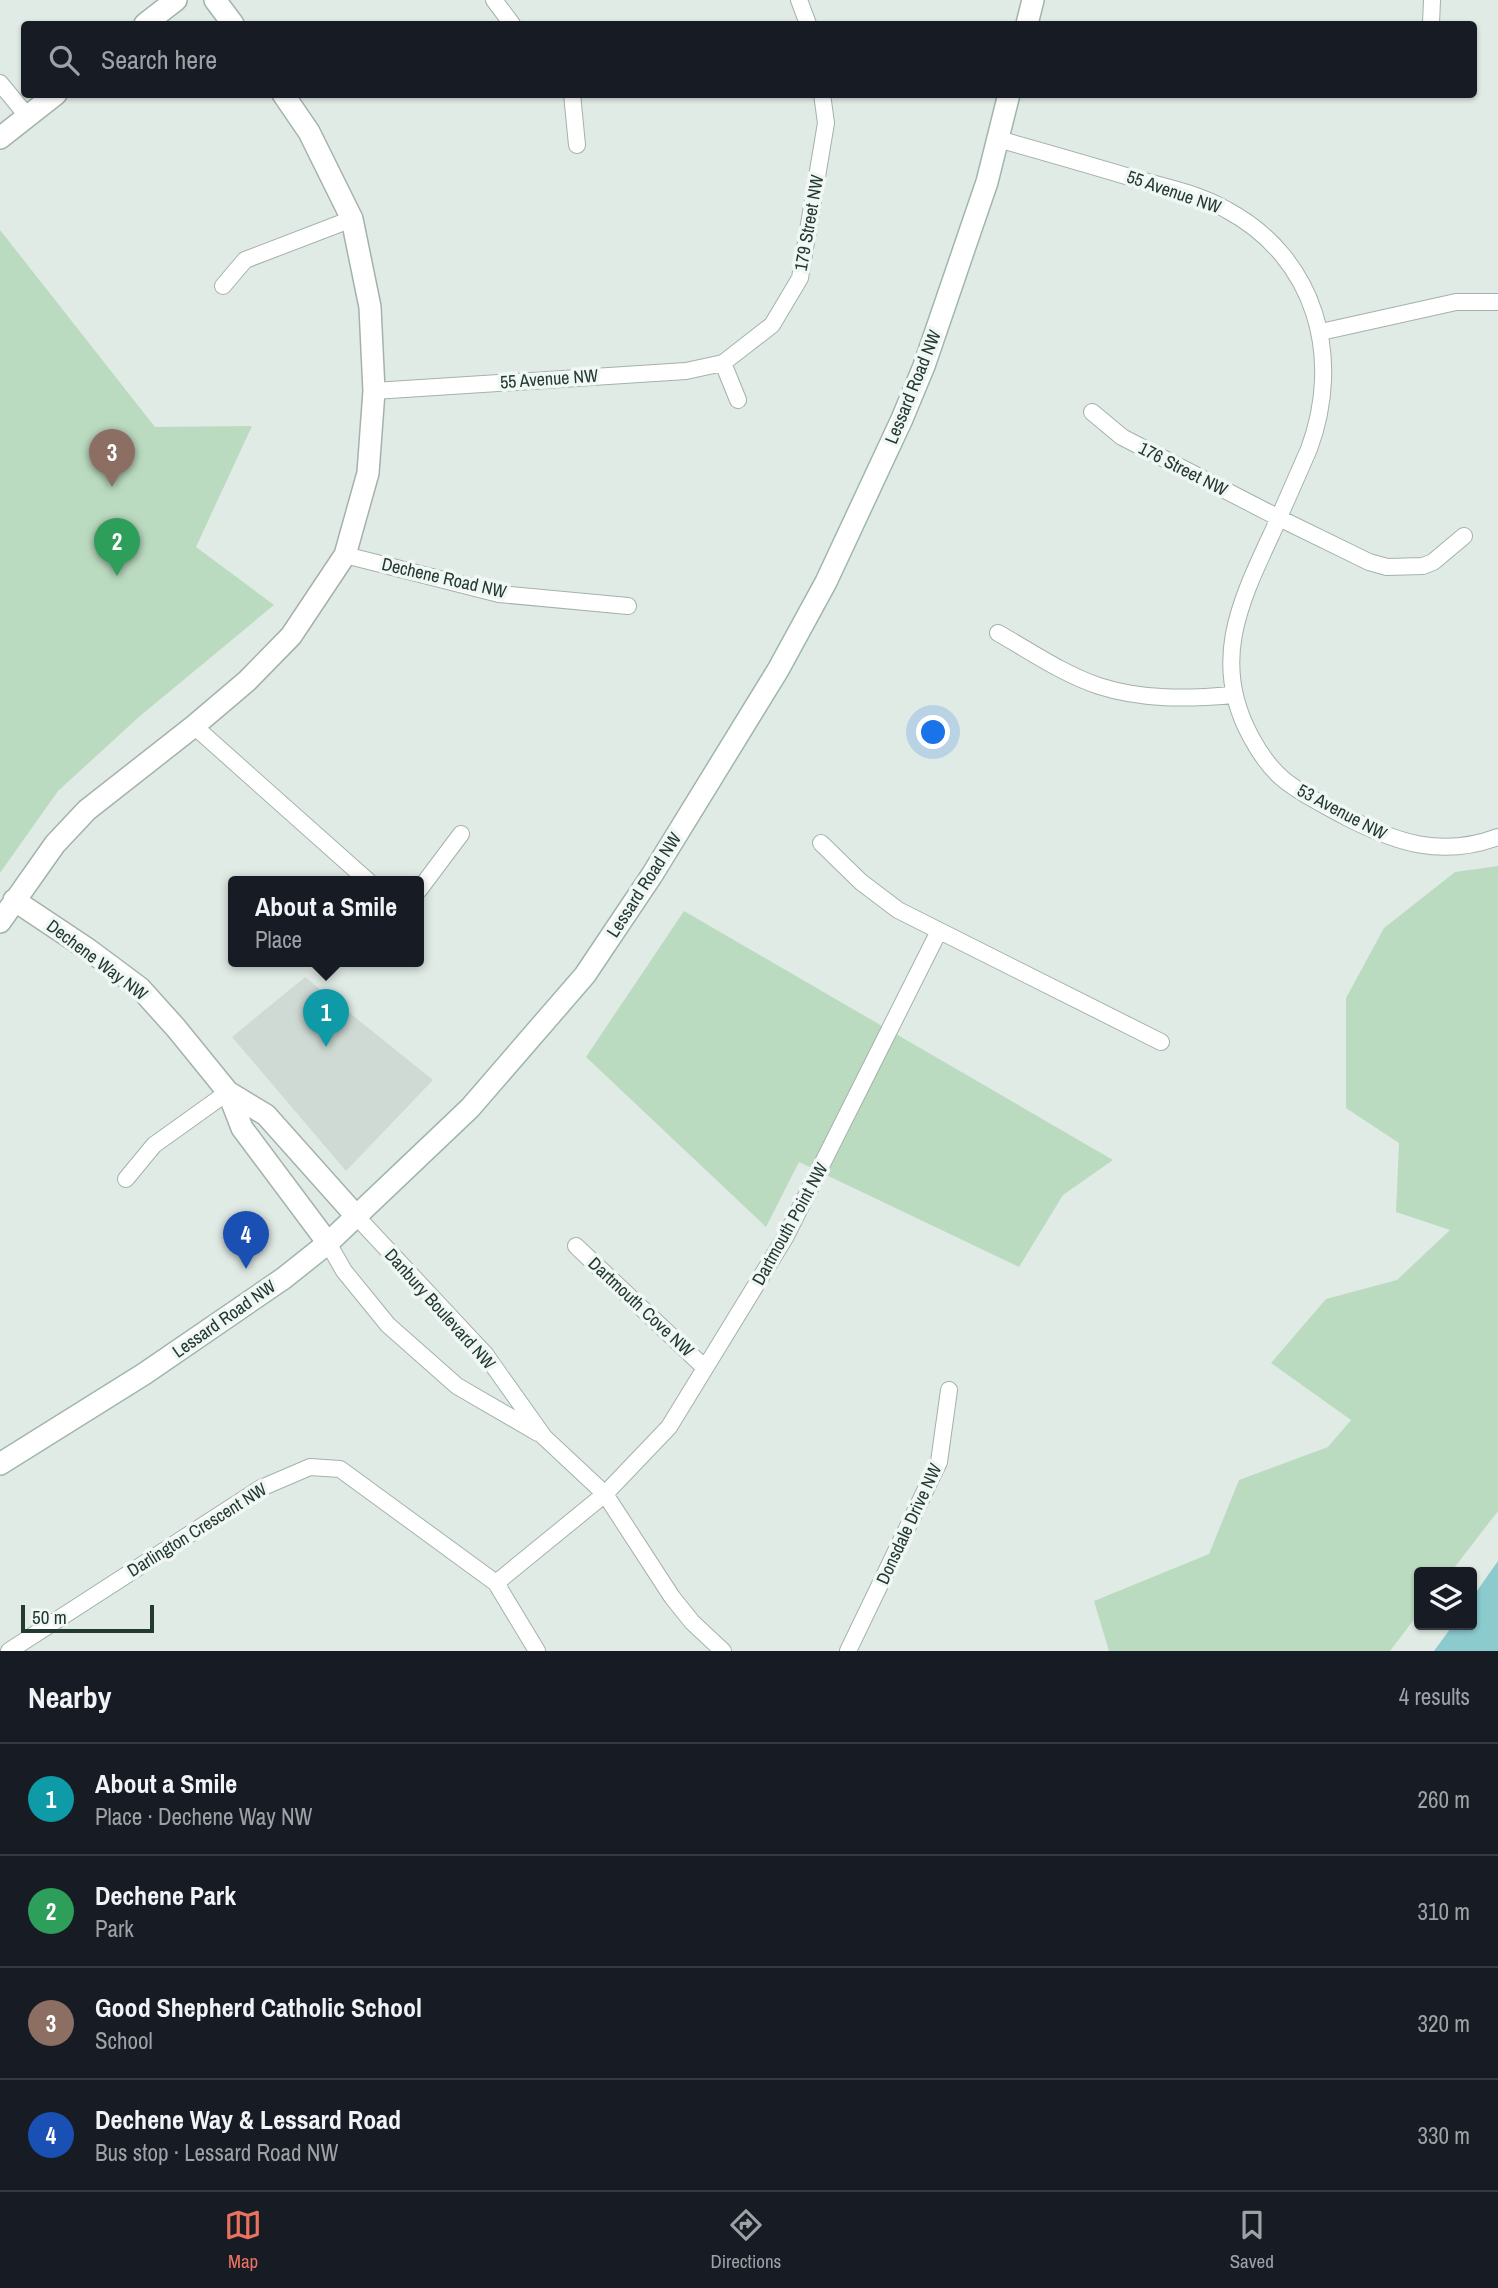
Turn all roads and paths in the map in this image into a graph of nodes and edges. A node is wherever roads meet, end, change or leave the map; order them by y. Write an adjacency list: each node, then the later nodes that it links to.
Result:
1 (176, 0): 7 (street)
2 (215, 0): 8 (street)
3 (494, 0): 9 (street)
4 (799, 0): 10 (street)
5 (1033, 0): 11 (street)
6 (1432, 0): 12 (street)
7 (149, 21)
8 (231, 21)
9 (510, 21)
10 (807, 21)
11 (1028, 21)
12 (1431, 21)
13 (0, 83): 19 (street)
14 (52, 98): 19 (street)
15 (286, 98): 23 (street)
16 (572, 98): 22 (street)
17 (823, 98): 27 (street, 179 Street NW)
18 (1008, 98): 21 (street, Lessard Road NW)
19 (28, 117): 20 (street)
20 (0, 138)
21 (998, 139): 26 (street, 55 Avenue NW); 49 (street, Lessard Road NW)
22 (577, 145)
23 (352, 219): 24 (street); 28 (street)
24 (223, 286)
25 (1498, 302): 26 (street)
26 (1321, 332): 31 (street)
27 (723, 363): 28 (street, 55 Avenue NW); 29 (street)
28 (374, 391): 33 (street)
29 (738, 400)
30 (1092, 412): 31 (street, 176 Street NW)
31 (1279, 518): 32 (street, 176 Street NW); 36 (street)
32 (1464, 536)
33 (345, 555): 34 (street, Dechene Road NW); 37 (street)
34 (628, 606)
35 (998, 634): 36 (street)
36 (1233, 695): 39 (street, 53 Avenue NW)
37 (194, 726): 41 (street); 43 (street)
38 (461, 834): 42 (street)
39 (1498, 837)
40 (821, 843): 45 (street)
41 (362, 876)
42 (424, 883)
43 (14, 900): 44 (street); 47 (street, Dechene Way NW)
44 (0, 922)
45 (939, 931): 46 (street); 52 (street, Dartmouth Point NW)
46 (1161, 1042)
47 (228, 1091): 48 (street); 49 (street, Dechene Way NW); 50 (street, Dechene Way NW)
48 (127, 1179)
49 (357, 1217): 50 (street, Lessard Road NW); 54 (street, Danbury Boulevard NW)
50 (328, 1243): 54 (street, Danbury Boulevard NW); 55 (street, Lessard Road NW)
51 (576, 1246): 52 (street, Dartmouth Cove NW)
52 (705, 1368): 56 (street, Dartmouth Point NW)
53 (949, 1390): 61 (street, Donsdale Drive NW)
54 (544, 1437): 56 (street, Danbury Boulevard NW)
55 (0, 1464)
56 (605, 1494): 57 (street, Dartmouth Point NW); 60 (street, Danbury Boulevard NW)
57 (496, 1583): 58 (street, Darlington Crescent NW); 59 (street, Darlington Crescent NW)
58 (9, 1651)
59 (537, 1651)
60 (723, 1651)
61 (848, 1651)

